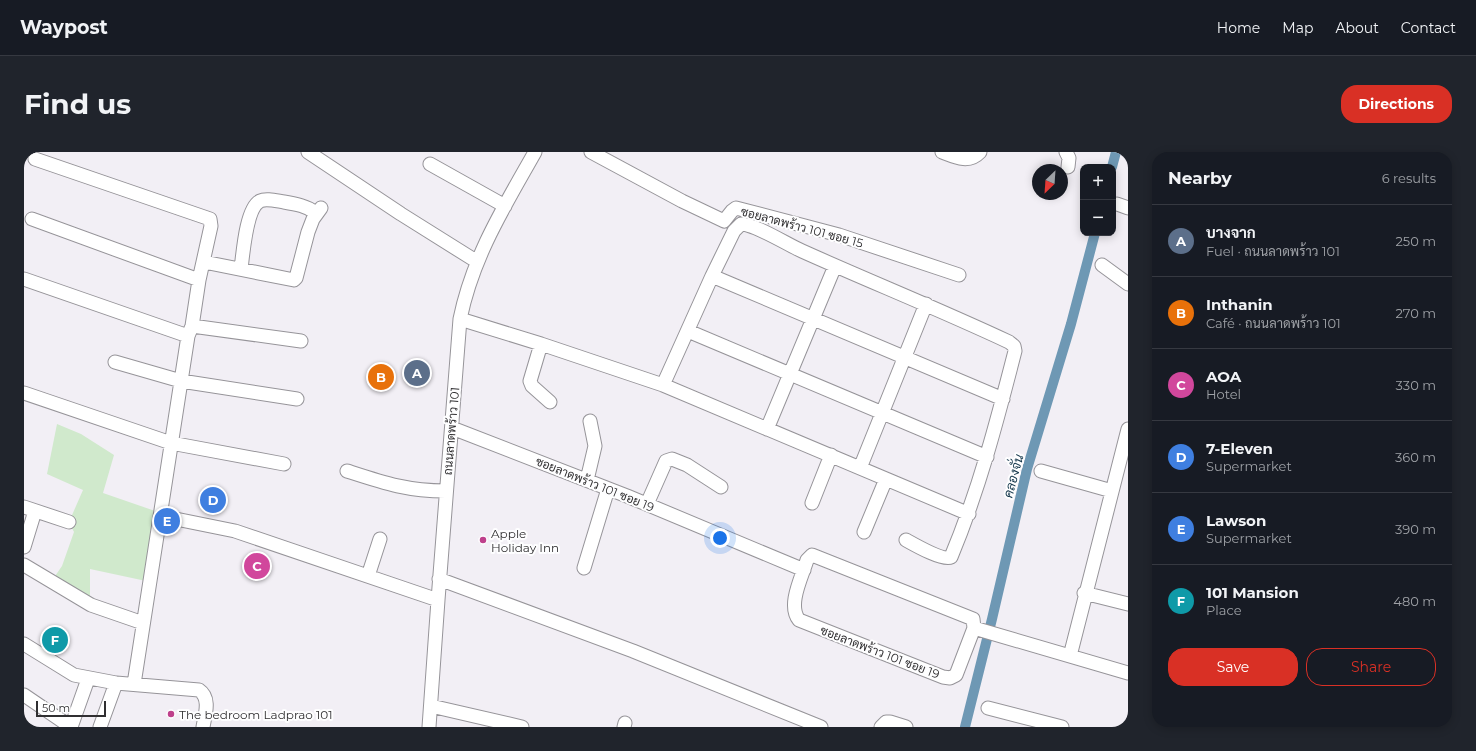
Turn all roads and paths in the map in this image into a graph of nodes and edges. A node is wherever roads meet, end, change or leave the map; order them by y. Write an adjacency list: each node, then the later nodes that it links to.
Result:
1 (308, 152): 12 (street)
2 (591, 152): 17 (street, ซอยลาดพร้าว 101 ซอย 15)
3 (942, 152): 4 (street)
4 (980, 152)
5 (1066, 152): 9 (street)
6 (533, 153): 10 (street, ถนนลาดพร้าว 101)
7 (35, 159): 13 (street)
8 (430, 164): 10 (street)
9 (1068, 167)
10 (505, 206): 12 (street, ถนนลาดพร้าว 101)
11 (32, 219): 20 (street)
12 (476, 261): 24 (street, ถนนลาดพร้าว 101)
13 (204, 262): 16 (street); 20 (street)
14 (1102, 265): 21 (street)
15 (835, 266): 18 (street); 22 (street); 23 (street)
16 (241, 269): 16 (street)
17 (959, 275)
18 (712, 276): 23 (street); 26 (street)
19 (24, 279): 25 (street)
20 (199, 280): 25 (street)
21 (1128, 284)
22 (926, 304): 29 (street); 36 (street)
23 (812, 318): 29 (street); 31 (street)
24 (460, 319): 28 (street); 40 (street, ถนนลาดพร้าว 101)
25 (190, 331): 27 (street); 32 (street)
26 (688, 331): 31 (street); 33 (street)
27 (301, 341)
28 (541, 344): 33 (street); 37 (street)
29 (903, 357): 36 (street); 38 (street)
30 (115, 362): 32 (street)
31 (790, 372): 38 (street); 42 (street)
32 (181, 381): 35 (street); 43 (street)
33 (663, 385): 42 (street)
34 (24, 393): 43 (street)
35 (297, 399)
36 (1003, 399): 45 (street)
37 (550, 402)
38 (882, 412): 45 (street); 47 (street)
39 (590, 421): 51 (street)
40 (452, 428): 51 (street, ซอยลาดพร้าว 101 ซอย 19); 54 (street, ถนนลาดพร้าว 101)
41 (1128, 428): 55 (street)
42 (767, 429): 44 (street)
43 (171, 443): 46 (street); 60 (street)
44 (830, 456): 47 (street); 56 (street)
45 (987, 457): 59 (street)
46 (284, 464)
47 (860, 468): 50 (street)
48 (347, 471): 54 (street)
49 (1041, 471): 55 (street)
50 (886, 479): 59 (street); 62 (street)
51 (587, 480): 53 (street, ซอยลาดพร้าว 101 ซอย 19)
52 (720, 487): 57 (street)
53 (608, 489): 57 (street, ซอยลาดพร้าว 101 ซอย 19); 67 (street)
54 (446, 491): 70 (street, ถนนลาดพร้าว 101)
55 (1112, 491): 71 (street)
56 (812, 503)
57 (647, 504): 68 (street, ซอยลาดพร้าว 101 ซอย 19)
58 (30, 509): 61 (street); 65 (street)
59 (969, 514): 64 (street)
60 (161, 516): 69 (street); 74 (street)
61 (69, 522)
62 (864, 532)
63 (380, 540): 69 (street)
64 (906, 540)
65 (24, 546)
66 (24, 565): 74 (street)
67 (584, 568)
68 (804, 570): 75 (street, ซอยลาดพร้าว 101 ซอย 19); 75 (street, ซอยลาดพร้าว 101 ซอย 19)
69 (368, 576): 72 (street)
70 (439, 579): 72 (street, ถนนลาดพร้าว 101); 90 (street)
71 (1084, 593): 73 (street); 77 (street)
72 (438, 600): 83 (street, ถนนลาดพร้าว 101)
73 (1128, 604)
74 (143, 623): 81 (street)
75 (974, 629): 77 (street)
76 (24, 644): 79 (street)
77 (1070, 656): 78 (street)
78 (1128, 673)
79 (88, 679): 80 (street); 85 (street)
80 (116, 683): 81 (street); 86 (street)
81 (134, 684): 87 (street)
82 (24, 695): 85 (street)
83 (431, 706): 88 (street, ถนนลาดพร้าว 101); 89 (street)
84 (988, 708): 93 (street)
85 (71, 727)
86 (100, 727)
87 (207, 727)
88 (429, 727)
89 (522, 727)
90 (820, 727)
91 (881, 727): 92 (street)
92 (906, 727)
93 (1062, 727)

